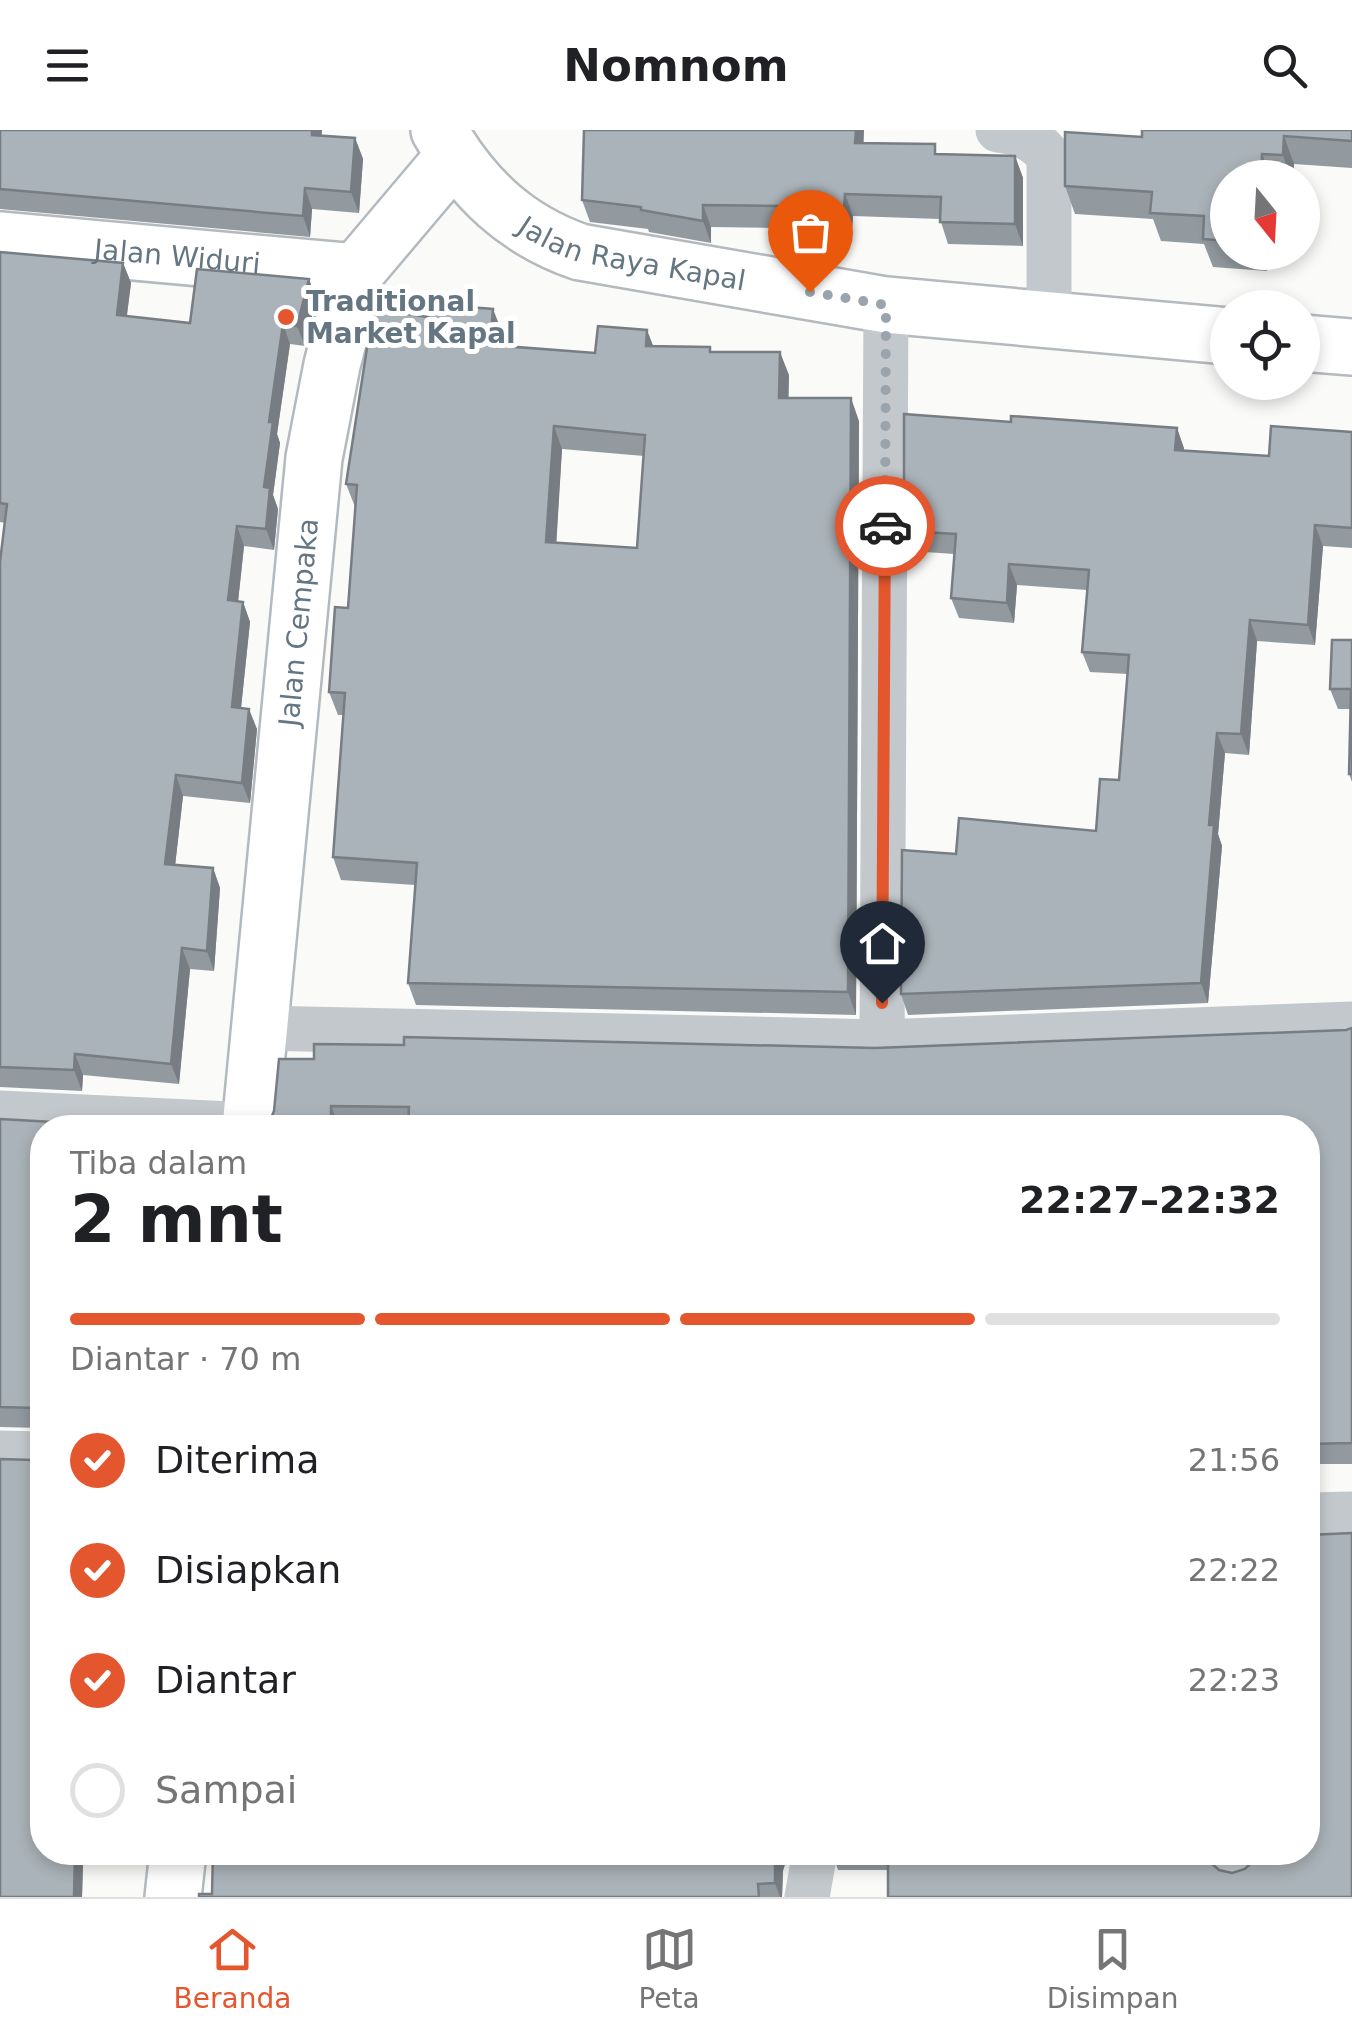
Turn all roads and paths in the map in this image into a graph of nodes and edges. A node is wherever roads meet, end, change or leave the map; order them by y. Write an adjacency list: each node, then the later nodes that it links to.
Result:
1 (998, 130): 6 (street)
2 (446, 143): 4 (main road, Jalan Cempaka); 5 (main road, Jalan Raya Kapal)
3 (0, 240): 4 (main road, Jalan Widuri)
4 (356, 272): 11 (main road, Jalan Cempaka)
5 (886, 305): 6 (main road, Jalan Raya Kapal); 12 (street)
6 (1049, 320): 7 (main road, Jalan Raya Kapal)
7 (1210, 334)
8 (1320, 345): 9 (main road)
9 (1352, 348)
10 (1352, 1024): 12 (street)
11 (260, 1028): 12 (street); 15 (main road, Jalan Cempaka)
12 (882, 1042)
13 (0, 1113): 14 (street)
14 (38, 1115)
15 (251, 1115)
16 (0, 1453): 17 (street)
17 (30, 1454)
18 (1320, 1514): 19 (street)
19 (1352, 1514)
20 (177, 1865): 22 (main road)
21 (813, 1865): 23 (street)
22 (173, 1897)
23 (807, 1897)

